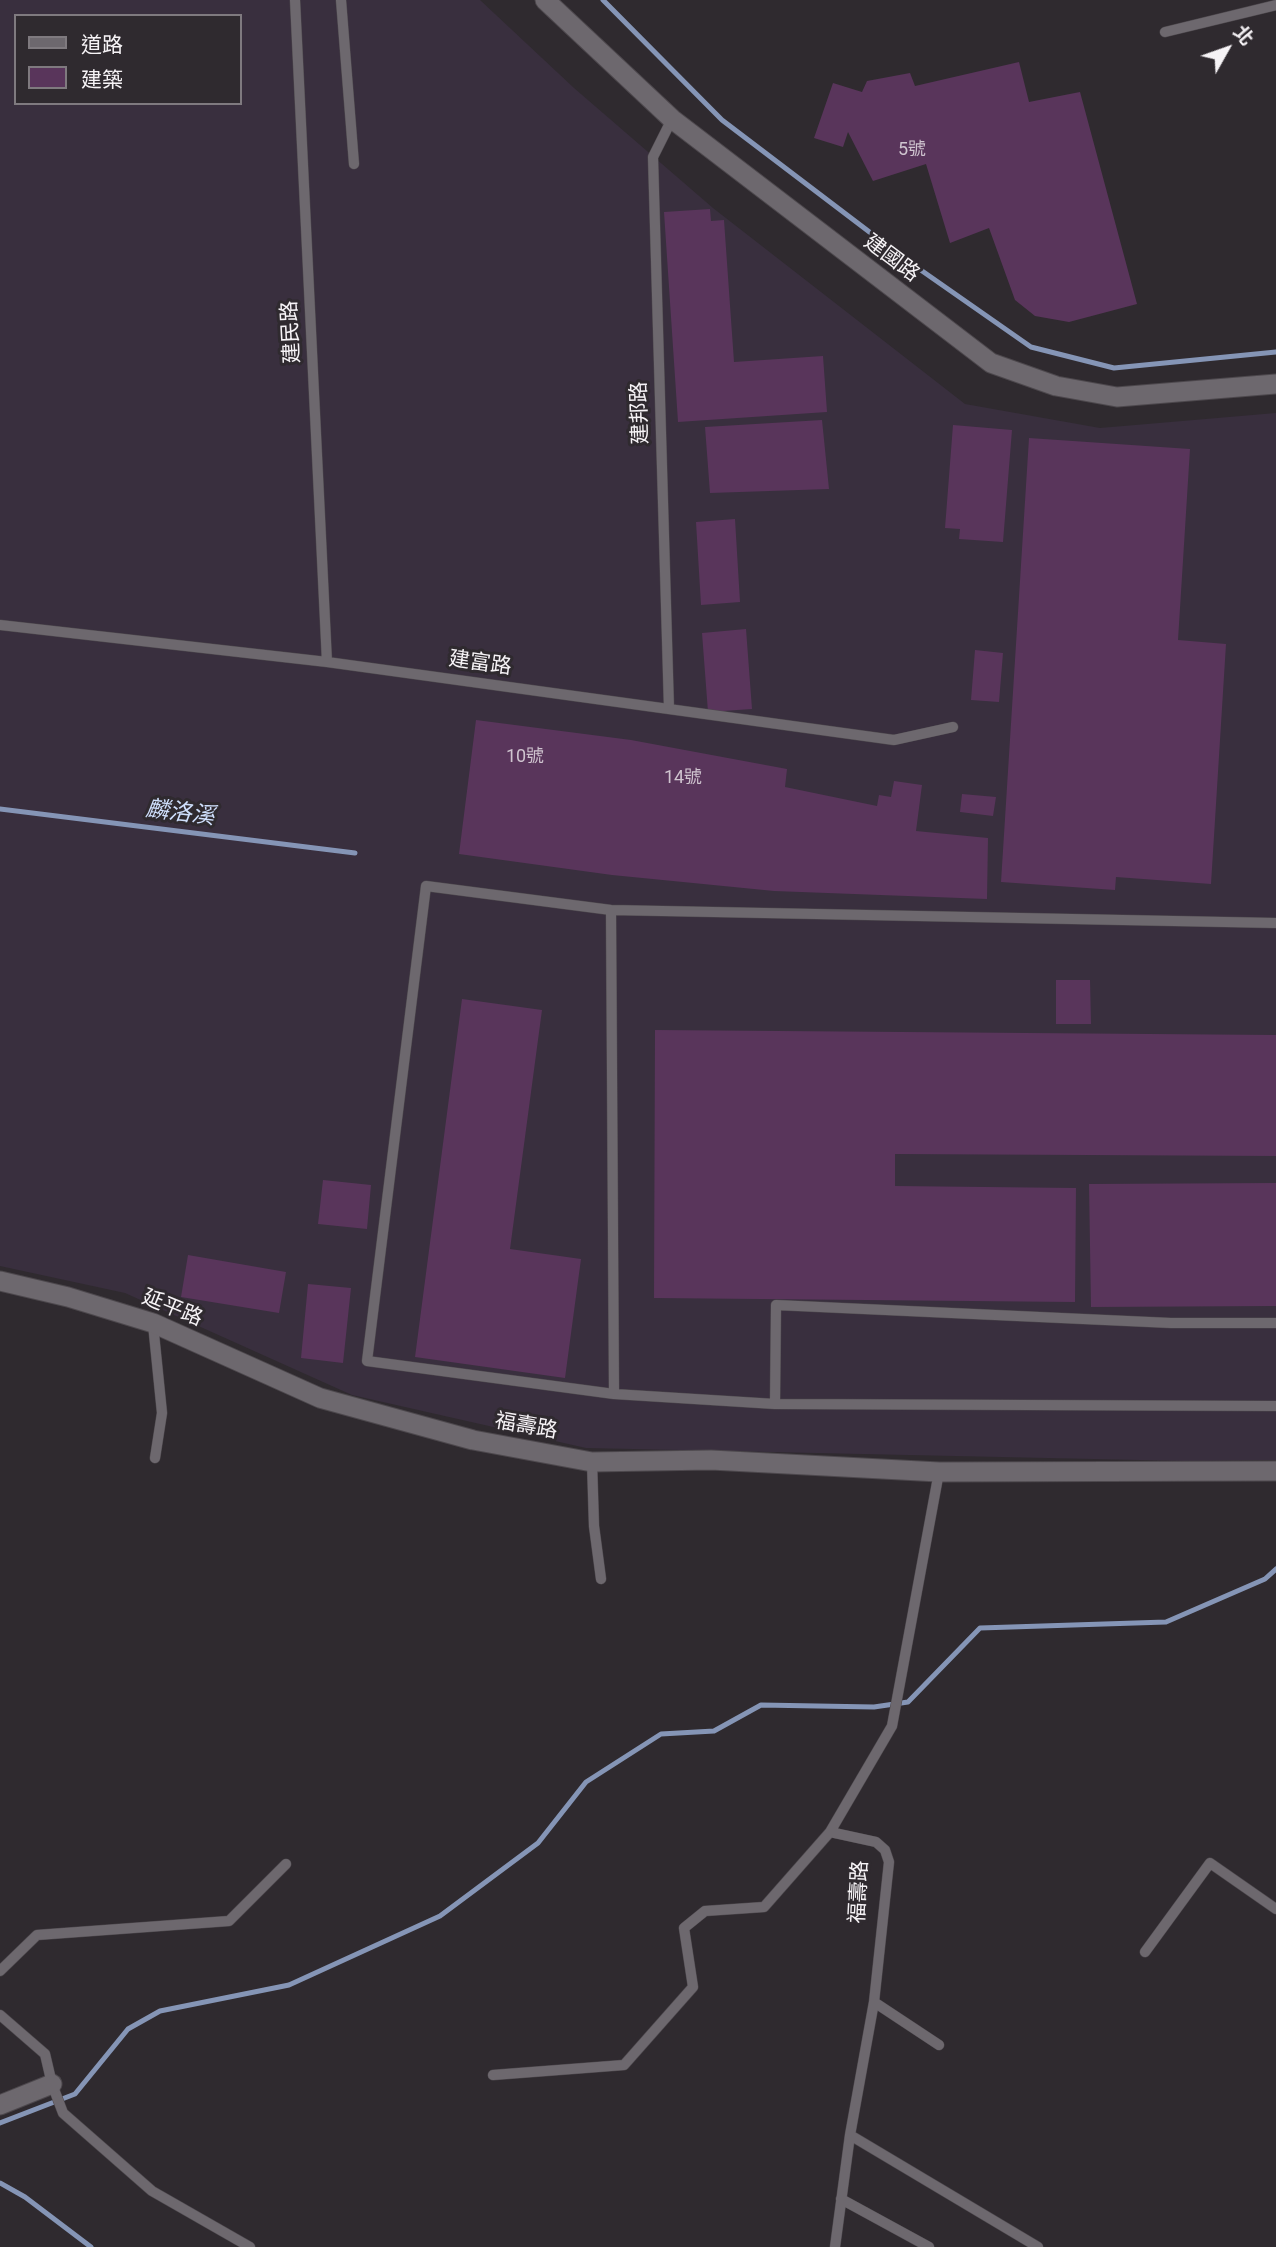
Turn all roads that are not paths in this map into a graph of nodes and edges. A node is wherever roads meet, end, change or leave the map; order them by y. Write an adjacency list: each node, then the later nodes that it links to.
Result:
1 (295, 0): 10 (lane, 建民路)
2 (341, 0): 7 (lane)
3 (545, 0): 6 (street, 建國路)
4 (1276, 5): 5 (lane)
5 (1165, 32)
6 (672, 119): 8 (street, 建國路); 11 (lane, 建邦路)
7 (354, 164)
8 (1276, 384)
9 (0, 625): 10 (lane, 建富路)
10 (327, 662): 11 (lane, 建富路)
11 (669, 709): 12 (lane, 建富路)
12 (953, 727)
13 (611, 910): 14 (lane); 18 (lane); 18 (lane)
14 (1276, 923)
15 (0, 1281): 16 (street, 延平路)
16 (153, 1323): 19 (street, 延平路); 22 (lane)
17 (1276, 1323): 20 (lane)
18 (614, 1394): 20 (lane)
19 (320, 1398): 23 (street, 福壽路)
20 (775, 1404): 21 (lane)
21 (1276, 1406)
22 (155, 1458)
23 (592, 1462): 25 (street, 福壽路); 26 (lane)
24 (1276, 1471): 25 (street, 福壽路)
25 (939, 1472): 27 (lane)
26 (601, 1579)
27 (830, 1832): 32 (lane, 福壽路); 35 (lane)
28 (286, 1864): 31 (lane)
29 (1276, 1909): 30 (lane)
30 (1145, 1952)
31 (0, 1971)
32 (873, 2002): 34 (lane); 38 (lane, 福壽路)
33 (0, 2015): 36 (lane)
34 (939, 2045)
35 (493, 2075)
36 (52, 2084): 37 (street); 40 (lane)
37 (0, 2105)
38 (850, 2136): 39 (lane, 福壽路); 43 (lane)
39 (841, 2199): 41 (lane, 福壽路); 42 (lane)
40 (250, 2247)
41 (835, 2247)
42 (929, 2247)
43 (1038, 2247)

